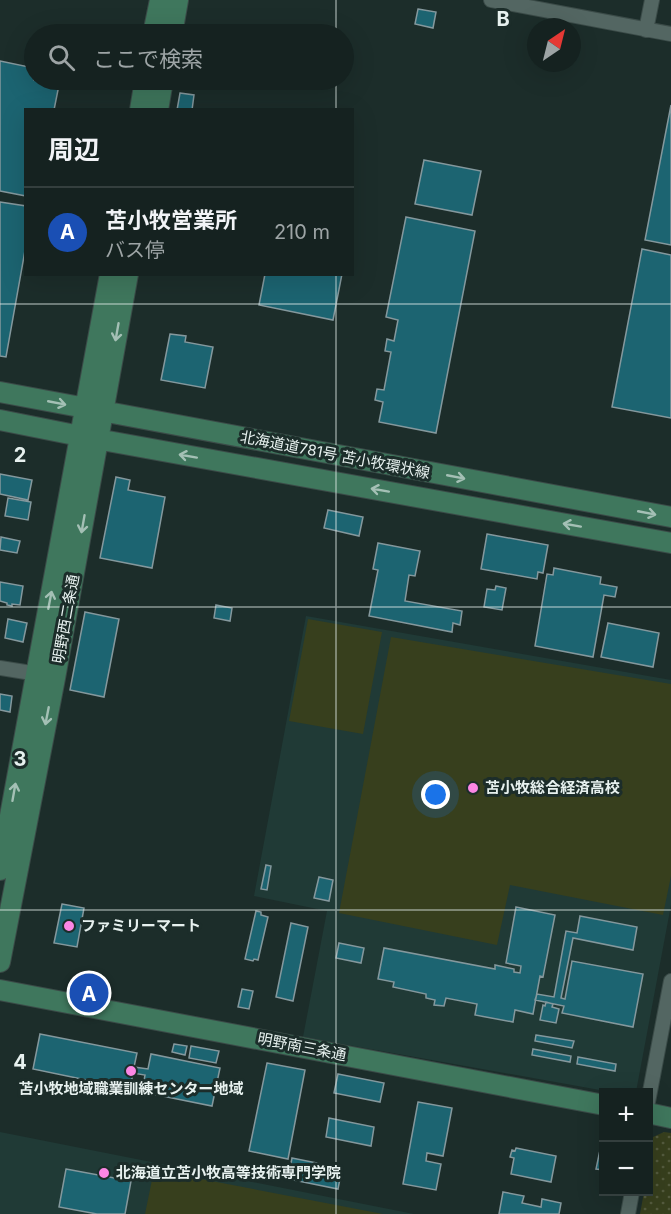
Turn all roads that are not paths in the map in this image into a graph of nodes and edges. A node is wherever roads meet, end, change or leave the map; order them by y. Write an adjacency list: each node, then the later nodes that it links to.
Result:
1 (160, 0): 5 (street)
2 (178, 0): 6 (street)
3 (491, 0): 7 (street)
4 (652, 0): 7 (street)
5 (155, 24)
6 (174, 24)
7 (646, 30): 8 (street)
8 (671, 34)
9 (143, 90): 11 (street)
10 (161, 90): 12 (street)
11 (140, 108)
12 (158, 108)
13 (110, 276): 16 (street, 明野西二条通)
14 (128, 276): 16 (street, 明野西二条通, one-way to 16)
15 (0, 392): 16 (street, 北海道道781号 苫小牧環状線, one-way to 16)
16 (94, 410): 18 (street, 明野西二条通); 19 (street, 北海道道781号 苫小牧環状線, one-way to 19)
17 (0, 420): 18 (street, 北海道道781号 苫小牧環状線)
18 (89, 438): 20 (street, 北海道道781号 苫小牧環状線, one-way to 18); 22 (street, 明野西二条通)
19 (671, 518)
20 (671, 543)
21 (0, 668): 22 (street)
22 (45, 676): 23 (street, 明野西二条通, one-way to 22); 24 (street, 明野西二条通, one-way to 24)
23 (0, 870)
24 (0, 962)
25 (671, 981): 27 (street)
26 (0, 990): 28 (street, 明野南三条通)
27 (651, 1088)
28 (599, 1104)
29 (653, 1114): 30 (street)
30 (671, 1118)
31 (631, 1196): 32 (street)
32 (628, 1214)

